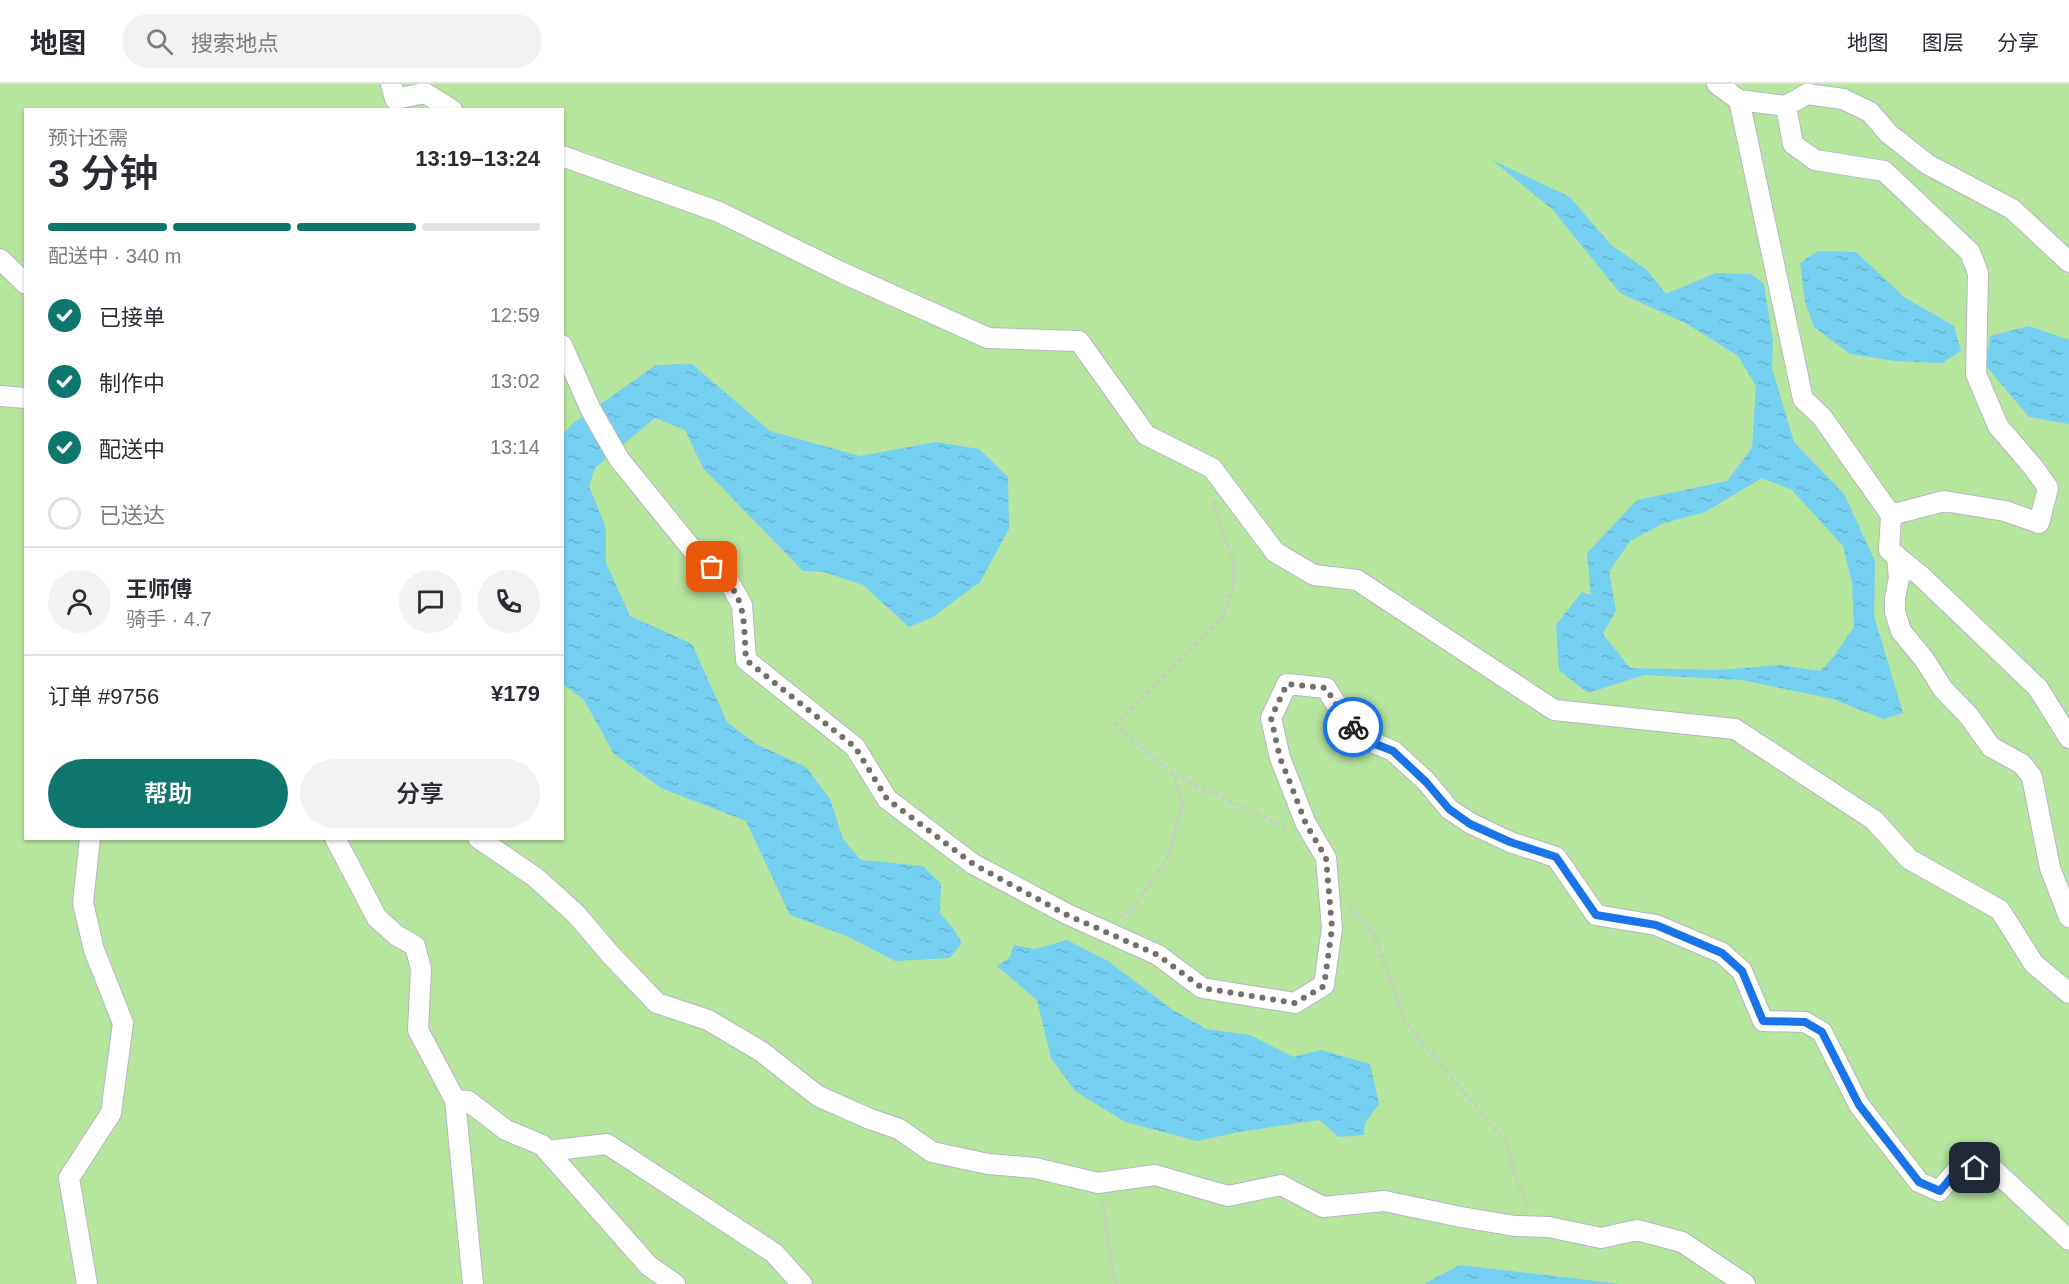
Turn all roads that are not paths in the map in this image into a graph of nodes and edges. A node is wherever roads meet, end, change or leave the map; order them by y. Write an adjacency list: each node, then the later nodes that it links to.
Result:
1 (391, 84): 5 (street)
2 (1717, 84): 3 (street)
3 (1739, 100): 4 (street); 13 (street)
4 (1786, 106): 8 (street); 13 (street)
5 (449, 108)
6 (564, 157): 20 (street)
7 (0, 259): 9 (street)
8 (2069, 262)
9 (24, 282)
10 (564, 349): 23 (street)
11 (0, 396): 12 (street)
12 (24, 398)
13 (1891, 514): 14 (street)
14 (1897, 556): 15 (street); 19 (street)
15 (2069, 738)
16 (90, 840): 24 (street)
17 (336, 840): 21 (street)
18 (481, 840): 28 (street)
19 (2069, 917)
20 (2069, 993)
21 (455, 1100): 22 (street); 25 (street)
22 (547, 1151): 26 (street); 27 (street)
23 (2069, 1240)
24 (87, 1284)
25 (473, 1284)
26 (675, 1284)
27 (802, 1284)
28 (1745, 1284)

